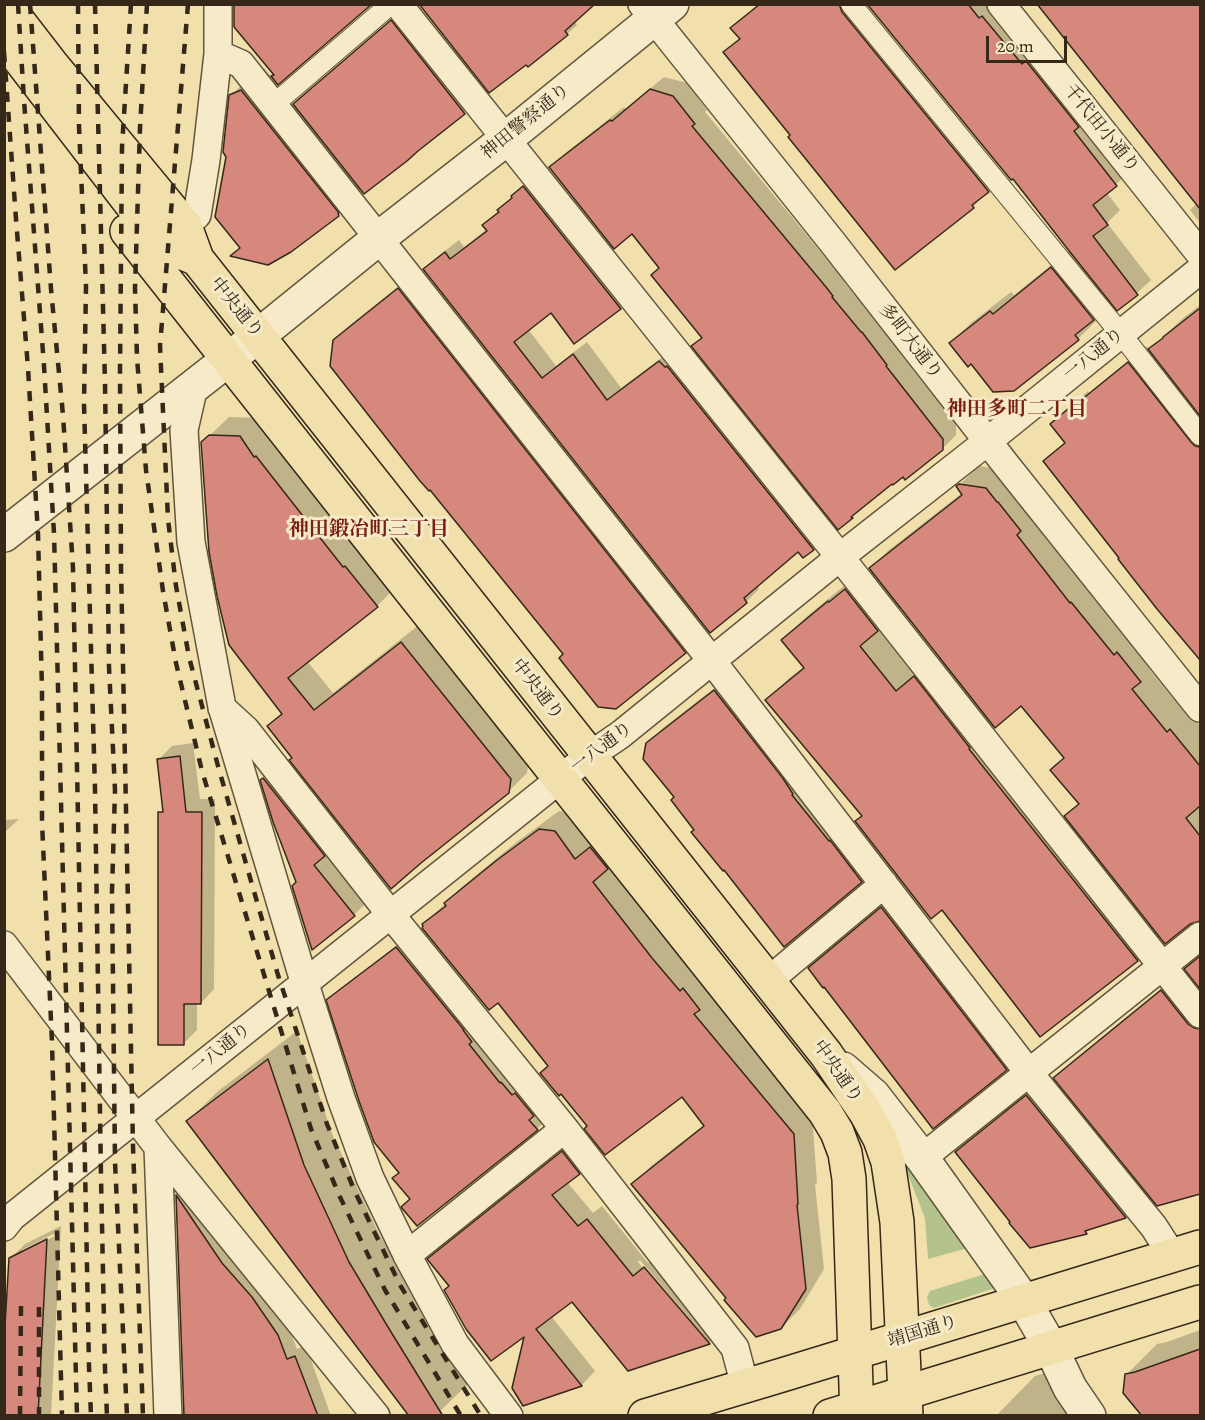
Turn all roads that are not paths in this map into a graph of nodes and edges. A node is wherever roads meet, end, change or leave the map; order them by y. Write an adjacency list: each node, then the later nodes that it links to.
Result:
1 (5, 4): 13 (main road)
2 (218, 4): 9 (street)
3 (391, 4): 11 (street)
4 (398, 4): 12 (street)
5 (851, 4): 18 (street)
6 (1001, 4): 15 (street, 千代田小通り)
7 (656, 9): 12 (street, 神田警察通り); 23 (street, 多町大通り)
8 (4, 39): 16 (main road, 中央通り)
9 (218, 54): 11 (street); 13 (street)
10 (4, 76): 20 (main road, 中央通り)
11 (273, 105): 14 (street)
12 (506, 139): 14 (street, 神田警察通り); 25 (street)
13 (185, 226): 16 (main road)
14 (379, 238): 19 (street, 神田警察通り); 26 (street)
15 (1200, 254)
16 (197, 259): 19 (main road, 中央通り)
17 (1200, 270): 18 (street, 一八通り)
18 (1121, 334): 22 (street); 23 (street, 一八通り)
19 (258, 336): 20 (street, 神田警察通り); 29 (main road, 中央通り)
20 (228, 359): 21 (street, 神田警察通り); 30 (main road, 中央通り)
21 (194, 386): 24 (street, 神田警察通り); 27 (street)
22 (1200, 435)
23 (988, 441): 25 (street, 一八通り); 28 (street, 多町大通り)
24 (4, 535)
25 (840, 557): 26 (street, 一八通り); 35 (street)
26 (712, 661): 29 (street, 一八通り); 31 (street)
27 (222, 707): 32 (street); 37 (street)
28 (1200, 708)
29 (589, 756): 30 (street, 一八通り); 36 (main road, 中央通り)
30 (560, 779): 32 (street, 一八通り); 52 (main road, 中央通り)
31 (884, 884): 36 (street); 40 (street)
32 (391, 915): 37 (street, 一八通り); 42 (street)
33 (1200, 936): 35 (street)
34 (4, 945): 41 (street)
35 (1162, 966): 38 (street); 40 (street)
36 (768, 981): 39 (main road, 中央通り)
37 (305, 983): 41 (street, 一八通り); 47 (street)
38 (1200, 1014)
39 (826, 1054): 44 (street); 50 (main road, 中央通り)
40 (1029, 1073): 44 (street); 46 (street)
41 (137, 1117): 43 (street); 45 (street, 一八通り)
42 (564, 1128): 47 (street); 53 (street)
43 (158, 1146): 56 (street); 57 (street)
44 (922, 1158): 48 (street)
45 (4, 1227)
46 (1186, 1251): 48 (main road, 靖国通り)
47 (407, 1255): 58 (street)
48 (1024, 1301): 50 (main road, 靖国通り); 51 (street)
49 (1200, 1302): 51 (main road)
50 (902, 1338): 52 (main road, 靖国通り); 54 (main road, 中央通り)
51 (1051, 1348): 54 (main road); 60 (street)
52 (855, 1353): 53 (main road, 靖国通り); 55 (main road, 中央通り)
53 (745, 1386): 59 (main road, 靖国通り)
54 (906, 1404): 55 (main road)
55 (848, 1413)
56 (168, 1416)
57 (376, 1416)
58 (509, 1416)
59 (645, 1416)
60 (1089, 1416)

